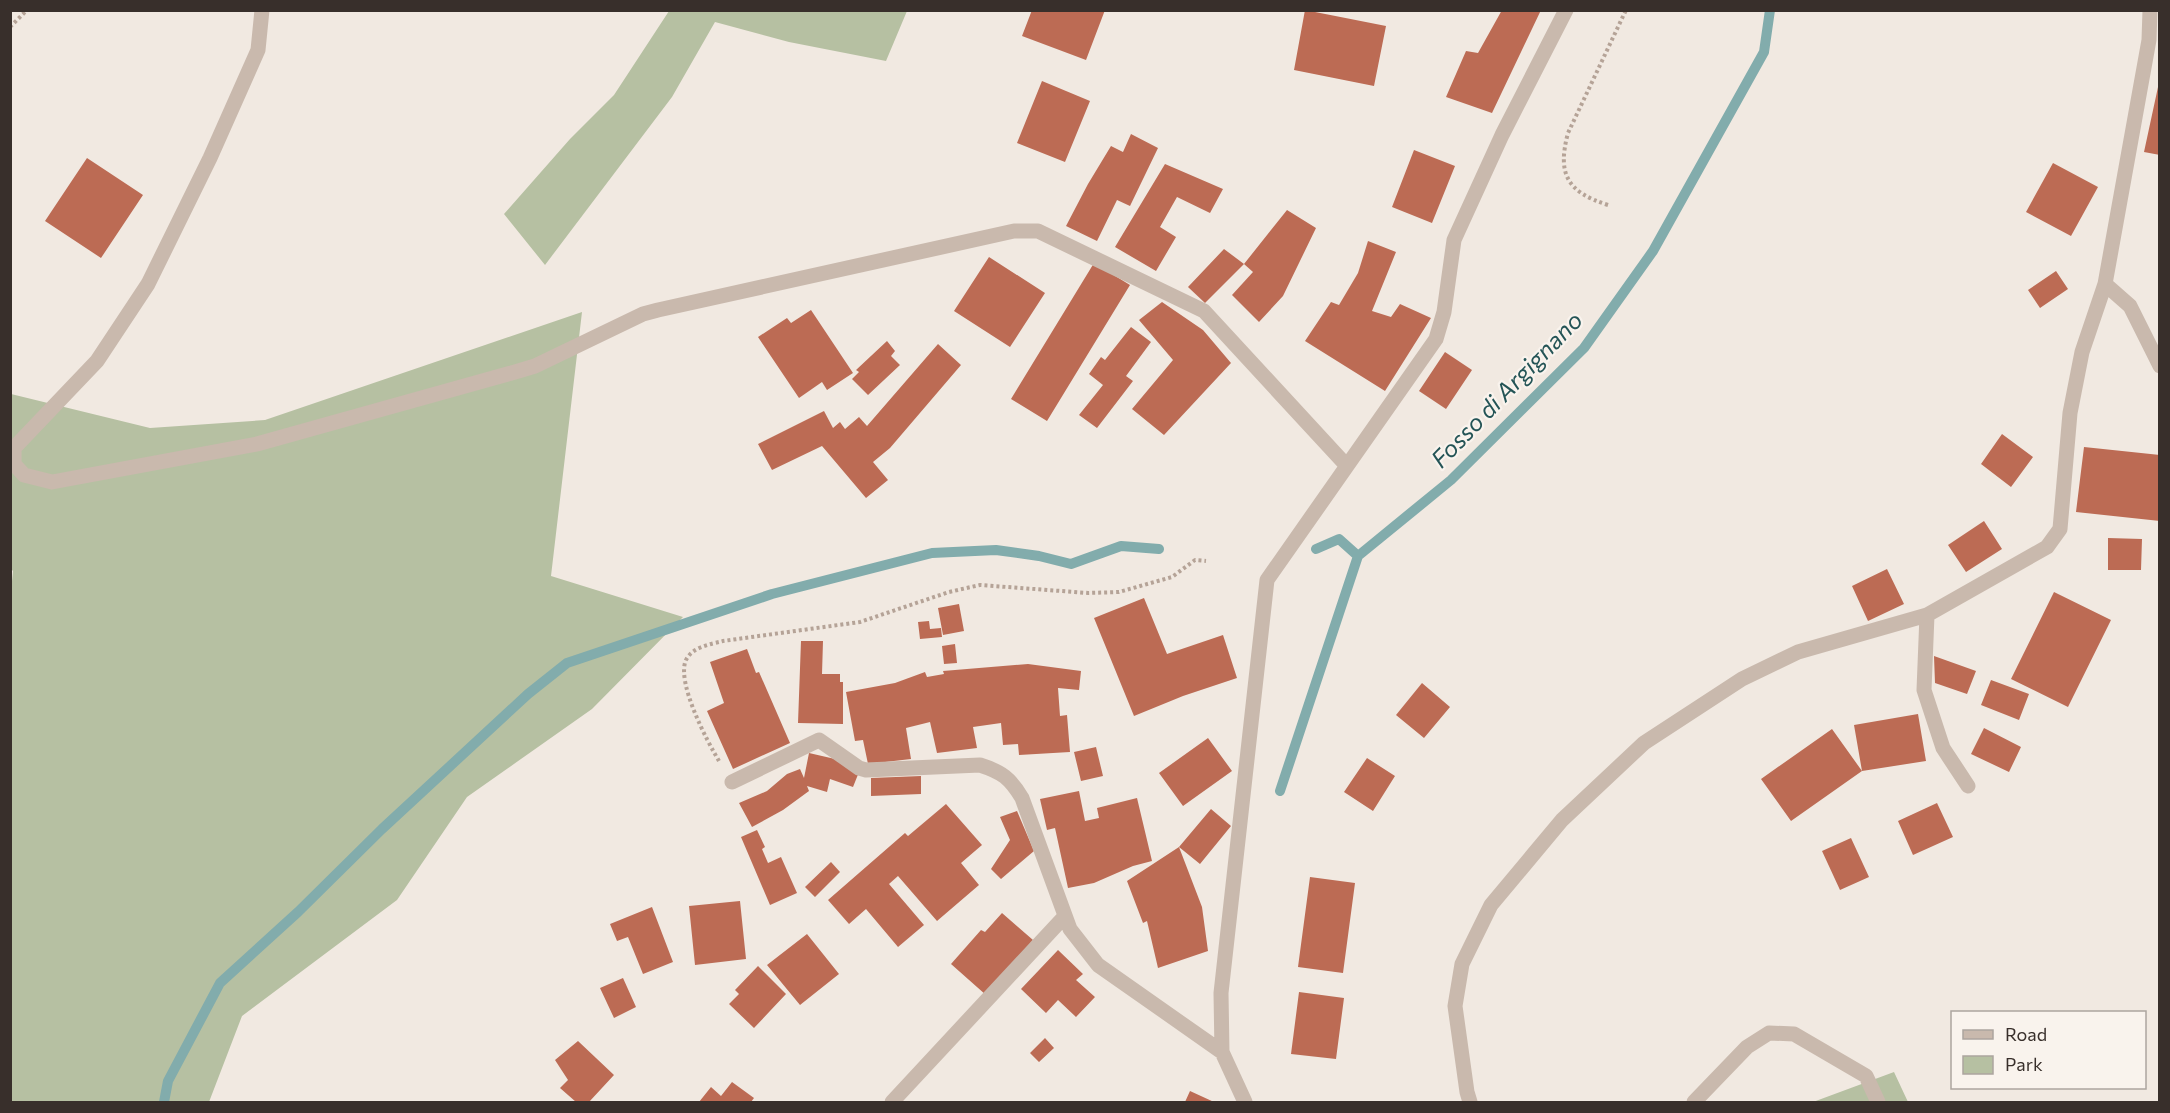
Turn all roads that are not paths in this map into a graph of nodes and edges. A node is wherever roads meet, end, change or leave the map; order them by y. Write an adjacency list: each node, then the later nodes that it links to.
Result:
1 (262, 10): 6 (street)
2 (1566, 10): 6 (street)
3 (2150, 10): 4 (street)
4 (2105, 284): 5 (street); 7 (street)
5 (2160, 366)
6 (1346, 465): 11 (street)
7 (1927, 615): 9 (street); 14 (street)
8 (732, 782): 10 (street)
9 (1968, 786)
10 (1065, 916): 11 (street); 12 (street)
11 (1222, 1052): 13 (street)
12 (892, 1102)
13 (1245, 1102)
14 (1470, 1102)
15 (1694, 1102): 16 (street)
16 (1878, 1102)

